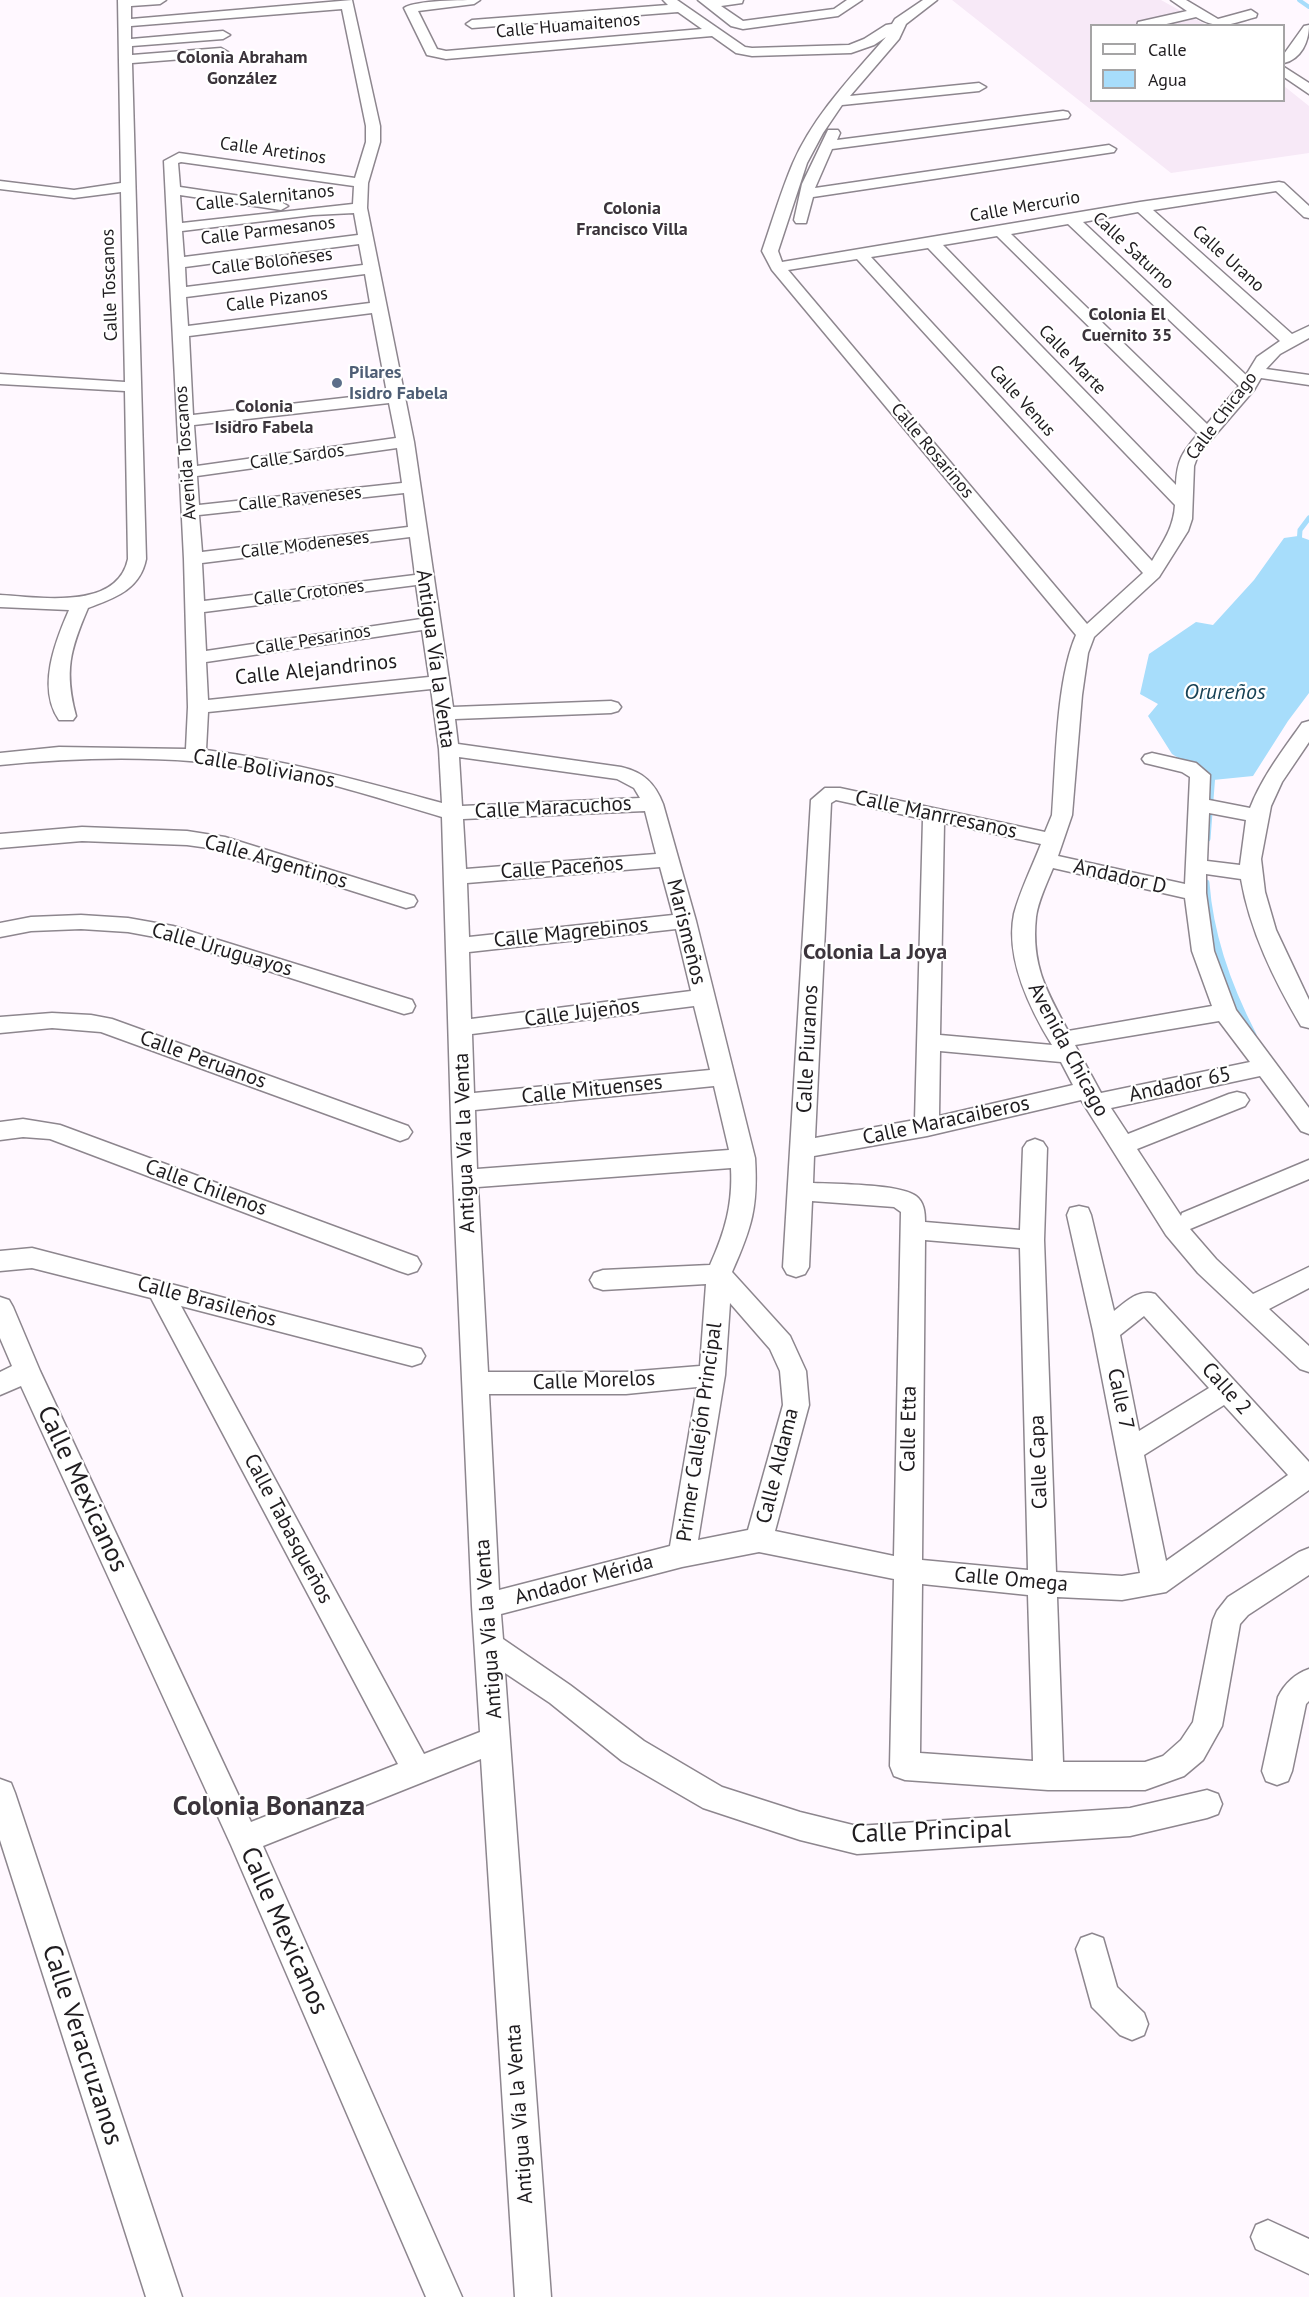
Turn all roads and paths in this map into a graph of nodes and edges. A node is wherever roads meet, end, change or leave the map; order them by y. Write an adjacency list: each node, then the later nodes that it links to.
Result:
1 (160, 0): 8 (street)
2 (469, 0): 24 (street); 24 (street, Calle Huamaitenos)
3 (596, 0): 15 (street)
4 (669, 0): 13 (street)
5 (737, 0): 10 (street)
6 (855, 0): 16 (street)
7 (931, 0): 17 (street)
8 (124, 1): 18 (street, Calle Toscanos)
9 (346, 2): 18 (street); 39 (street, Antigua Vía la Venta)
10 (707, 2): 16 (street)
11 (1179, 2): 12 (street)
12 (1200, 6): 19 (street); 20 (street)
13 (680, 8): 15 (street); 22 (street)
14 (1251, 14): 20 (street)
15 (602, 15): 24 (street)
16 (803, 17): 27 (street)
17 (900, 22): 27 (street); 33 (street)
18 (124, 23): 25 (street, Calle Toscanos)
19 (1146, 24)
20 (1219, 24)
21 (1309, 29): 28 (street)
22 (712, 32): 24 (street, Calle Huamaitenos); 27 (street)
23 (223, 35): 25 (street)
24 (477, 38)
25 (125, 43): 29 (street, Calle Toscanos)
26 (221, 52): 29 (street)
27 (773, 52)
28 (1285, 59)
29 (124, 60): 41 (street, Calle Toscanos)
30 (1285, 72): 32 (street)
31 (979, 87): 33 (street)
32 (1309, 90)
33 (843, 105): 34 (street); 36 (street); 56 (street)
34 (902, 108)
35 (1063, 115): 36 (street)
36 (826, 146): 43 (street)
37 (1108, 149): 43 (street)
38 (179, 157): 39 (street, Calle Aretinos); 42 (street, Avenida Toscanos)
39 (361, 183): 45 (street, Antigua Vía la Venta)
40 (0, 185): 41 (street)
41 (127, 187): 66 (street, Calle Toscanos)
42 (172, 190): 46 (street); 50 (street, Avenida Toscanos)
43 (806, 194): 49 (street)
44 (1140, 206): 47 (street, Calle Mercurio); 48 (street, Calle Mercurio); 62 (street, Calle Urano)
45 (360, 208): 46 (street, Calle Salernitanos); 52 (street, Antigua Vía la Venta)
46 (313, 211): 50 (street, Calle Salernitanos)
47 (1309, 214)
48 (1070, 218): 51 (street, Calle Mercurio); 64 (street, Calle Saturno)
49 (801, 220)
50 (174, 228): 55 (street, Avenida Toscanos)
51 (1000, 231): 53 (street, Calle Mercurio); 69 (street)
52 (365, 239): 55 (street, Calle Parmesanos); 57 (street, Antigua Vía la Venta)
53 (932, 243): 54 (street, Calle Mercurio); 73 (street, Calle Marte)
54 (861, 255): 56 (street, Calle Mercurio); 77 (street, Calle Venus)
55 (176, 263): 58 (street, Avenida Toscanos)
56 (777, 267): 83 (street, Calle Rosarinos)
57 (372, 269): 58 (street, Calle Boloñeses); 59 (street, Antigua Vía la Venta)
58 (177, 293): 61 (street, Avenida Toscanos)
59 (380, 307): 61 (street, Calle Pizanos); 67 (street, Antigua Vía la Venta)
60 (1309, 331): 62 (street, Calle Chicago)
61 (179, 332): 68 (street, Avenida Toscanos)
62 (1290, 341): 64 (street, Calle Chicago)
63 (0, 379): 66 (street)
64 (1251, 379): 65 (street); 69 (street, Calle Chicago)
65 (1309, 380)
66 (133, 387): 80 (street, Calle Toscanos)
67 (397, 397): 68 (street); 70 (street, Antigua Vía la Venta)
68 (184, 421): 71 (street, Avenida Toscanos)
69 (1207, 433): 73 (street, Calle Chicago)
70 (405, 442): 71 (street, Calle Sardos); 72 (street, Antigua Vía la Venta)
71 (189, 472): 74 (street, Avenida Toscanos)
72 (411, 487): 74 (street, Calle Raveneses); 75 (street, Antigua Vía la Venta)
73 (1184, 504): 77 (street, Calle Chicago)
74 (190, 511): 76 (street, Avenida Toscanos)
75 (418, 531): 76 (street, Calle Modeneses); 78 (street, Antigua Vía la Venta)
76 (193, 559): 81 (street, Avenida Toscanos)
77 (1153, 573): 83 (street, Calle Chicago)
78 (423, 579): 81 (street, Calle Crotones); 82 (street, Antigua Vía la Venta)
79 (0, 601): 80 (street)
80 (80, 605): 89 (street)
81 (194, 608): 84 (street, Avenida Toscanos)
82 (430, 623): 84 (street, Calle Pesarinos); 85 (street, Antigua Vía la Venta)
83 (1086, 635): 102 (street, Avenida Chicago)
84 (196, 658): 86 (street, Avenida Toscanos)
85 (439, 682): 86 (street, Calle Alejandrinos); 88 (street, Antigua Vía la Venta)
86 (198, 706): 92 (street, Avenida Toscanos)
87 (611, 707): 88 (street)
88 (444, 713): 91 (street, Antigua Vía la Venta)
89 (66, 716)
90 (1309, 727): 100 (street)
91 (449, 749): 96 (street, Marismeños); 98 (street, Antigua Vía la Venta)
92 (196, 755): 93 (street, Calle Bolivianos); 98 (street, Calle Bolivianos)
93 (0, 759)
94 (1152, 759): 97 (street)
95 (821, 800): 99 (street, Calle Manrresanos); 131 (street, Calle Piuranos)
96 (653, 804): 98 (street, Calle Maracuchos); 103 (street, Marismeños)
97 (1199, 804): 100 (street); 104 (street)
98 (452, 813): 106 (street, Antigua Vía la Venta)
99 (934, 813): 102 (street, Calle Manrresanos); 118 (street)
100 (1256, 816): 105 (street)
101 (0, 841): 108 (street, Calle Argentinos)
102 (1049, 850): 107 (street, Andador D); 119 (street, Avenida Chicago)
103 (668, 860): 106 (street, Calle Paceños); 109 (street, Marismeños)
104 (1197, 866): 105 (street); 107 (street)
105 (1250, 872): 115 (street)
106 (456, 877): 111 (street, Antigua Vía la Venta)
107 (1195, 893): 114 (street)
108 (406, 901)
109 (685, 921): 111 (street, Calle Magrebinos); 112 (street, Marismeños)
110 (0, 930): 113 (street, Calle Uruguayos)
111 (458, 946): 117 (street, Antigua Vía la Venta)
112 (703, 997): 117 (street, Calle Jujeños); 121 (street, Marismeños)
113 (404, 1006)
114 (1225, 1012): 119 (street); 120 (street)
115 (1309, 1020)
116 (0, 1025): 128 (street, Calle Peruanos)
117 (460, 1028): 124 (street, Antigua Vía la Venta)
118 (928, 1042): 119 (street); 126 (street)
119 (1064, 1047): 122 (street, Avenida Chicago)
120 (1265, 1067): 122 (street, Andador 65); 125 (street)
121 (722, 1077): 124 (street, Calle Mituenses); 132 (street, Marismeños)
122 (1091, 1097): 126 (street, Calle Maracaiberos); 129 (street, Avenida Chicago)
123 (1237, 1100): 129 (street)
124 (463, 1103): 134 (street, Antigua Vía la Venta)
125 (1309, 1125)
126 (927, 1127): 131 (street, Calle Maracaiberos)
127 (0, 1131): 141 (street, Calle Chilenos)
128 (400, 1132)
129 (1122, 1146): 147 (street, Avenida Chicago)
130 (1035, 1148): 139 (street, Calle Capa)
131 (803, 1149): 135 (street, Calle Piuranos)
132 (743, 1158): 134 (street); 143 (street, Marismeños)
133 (1309, 1169): 137 (street)
134 (466, 1179): 154 (street, Antigua Vía la Venta)
135 (801, 1191): 138 (street, Calle Etta); 142 (street, Calle Piuranos)
136 (1079, 1215): 149 (street, Calle 7)
137 (1191, 1220)
138 (914, 1230): 139 (street); 161 (street, Calle Etta)
139 (1032, 1239): 163 (street, Calle Capa)
140 (0, 1261): 146 (street, Calle Brasileños)
141 (408, 1264)
142 (796, 1267)
143 (719, 1274): 145 (street); 152 (street, Primer Callejón Principal); 158 (street, Calle Aldama)
144 (1309, 1277): 147 (street)
145 (603, 1281)
146 (159, 1290): 150 (street, Calle Brasileños); 168 (street, Calle Tabasqueños)
147 (1251, 1306): 151 (street, Avenida Chicago)
148 (0, 1307): 153 (street, Calle Mexicanos)
149 (1106, 1330): 155 (street, Calle 2); 156 (street, Calle 7)
150 (412, 1356)
151 (1309, 1362)
152 (712, 1376): 154 (street, Calle Morelos); 159 (street, Primer Callejón Principal)
153 (13, 1377): 173 (street, Calle Mexicanos)
154 (475, 1383): 164 (street, Antigua Vía la Venta)
155 (1227, 1390): 156 (street); 157 (street, Calle 2)
156 (1130, 1450): 162 (street, Calle 7)
157 (1307, 1476): 162 (street, Calle Omega)
158 (759, 1540): 159 (street, Calle Omega); 161 (street, Calle Omega)
159 (682, 1555): 164 (street, Andador Mérida)
160 (1309, 1560): 170 (street)
161 (906, 1570): 163 (street, Calle Omega); 170 (street, Calle Etta)
162 (1156, 1583): 163 (street, Calle Omega)
163 (1042, 1584): 170 (street, Calle Capa)
164 (486, 1606): 165 (street, Antigua Vía la Venta)
165 (489, 1646): 167 (street, Antigua Vía la Venta); 172 (street, Calle Principal)
166 (1309, 1683): 169 (street)
167 (496, 1738): 168 (street); 180 (street, Antigua Vía la Venta)
168 (416, 1769): 173 (street)
169 (1277, 1771)
170 (1048, 1776)
171 (0, 1793): 178 (street, Calle Veracruzanos)
172 (1207, 1804)
173 (244, 1839): 179 (street, Calle Mexicanos)
174 (1092, 1948): 175 (street)
175 (1132, 2024)
176 (1268, 2236): 177 (street)
177 (1309, 2257)
178 (164, 2297)
179 (444, 2297)
180 (533, 2297)

